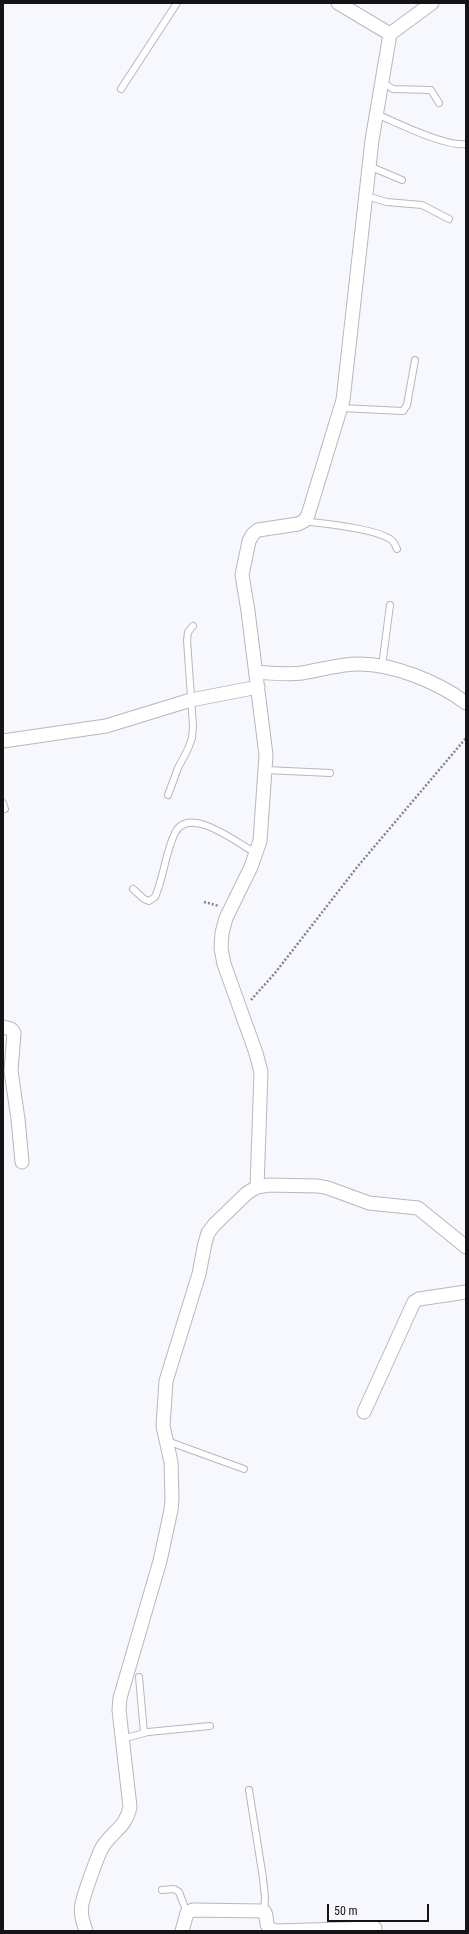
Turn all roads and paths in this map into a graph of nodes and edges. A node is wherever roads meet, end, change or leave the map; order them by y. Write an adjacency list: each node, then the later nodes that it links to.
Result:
1 (177, 3): 7 (lane)
2 (338, 3): 5 (street)
3 (432, 3): 4 (street)
4 (419, 7): 5 (street)
5 (390, 34): 6 (street)
6 (382, 82): 8 (lane); 9 (street)
7 (121, 88)
8 (438, 103)
9 (376, 114): 10 (lane); 11 (street)
10 (466, 144)
11 (369, 166): 12 (lane); 13 (street)
12 (402, 180)
13 (366, 196): 14 (lane); 16 (street)
14 (448, 219)
15 (415, 360): 16 (lane)
16 (341, 408): 17 (street)
17 (304, 521): 18 (lane); 22 (street)
18 (397, 548)
19 (390, 605): 21 (lane)
20 (193, 626): 24 (lane)
21 (382, 666): 22 (street); 25 (street)
22 (256, 672): 23 (street)
23 (258, 688): 24 (street); 28 (street)
24 (191, 700): 27 (street); 30 (lane)
25 (466, 703)
26 (466, 738): 33 (path)
27 (3, 741)
28 (266, 770): 29 (lane); 31 (street)
29 (330, 772)
30 (168, 795)
31 (257, 854): 32 (lane); 33 (street)
32 (133, 889)
33 (238, 1002): 36 (street)
34 (3, 1027): 35 (street)
35 (22, 1162)
36 (258, 1187): 37 (street); 40 (street)
37 (466, 1247)
38 (466, 1292): 39 (street)
39 (364, 1412)
40 (166, 1440): 41 (lane); 45 (street)
41 (244, 1469)
42 (139, 1677): 44 (lane)
43 (210, 1726): 44 (lane)
44 (144, 1733): 45 (lane)
45 (122, 1739): 51 (street)
46 (249, 1790): 48 (lane)
47 (162, 1890): 49 (lane)
48 (264, 1911): 49 (street); 50 (street)
49 (187, 1913): 52 (street)
50 (375, 1928)
51 (86, 1931)
52 (182, 1931)

